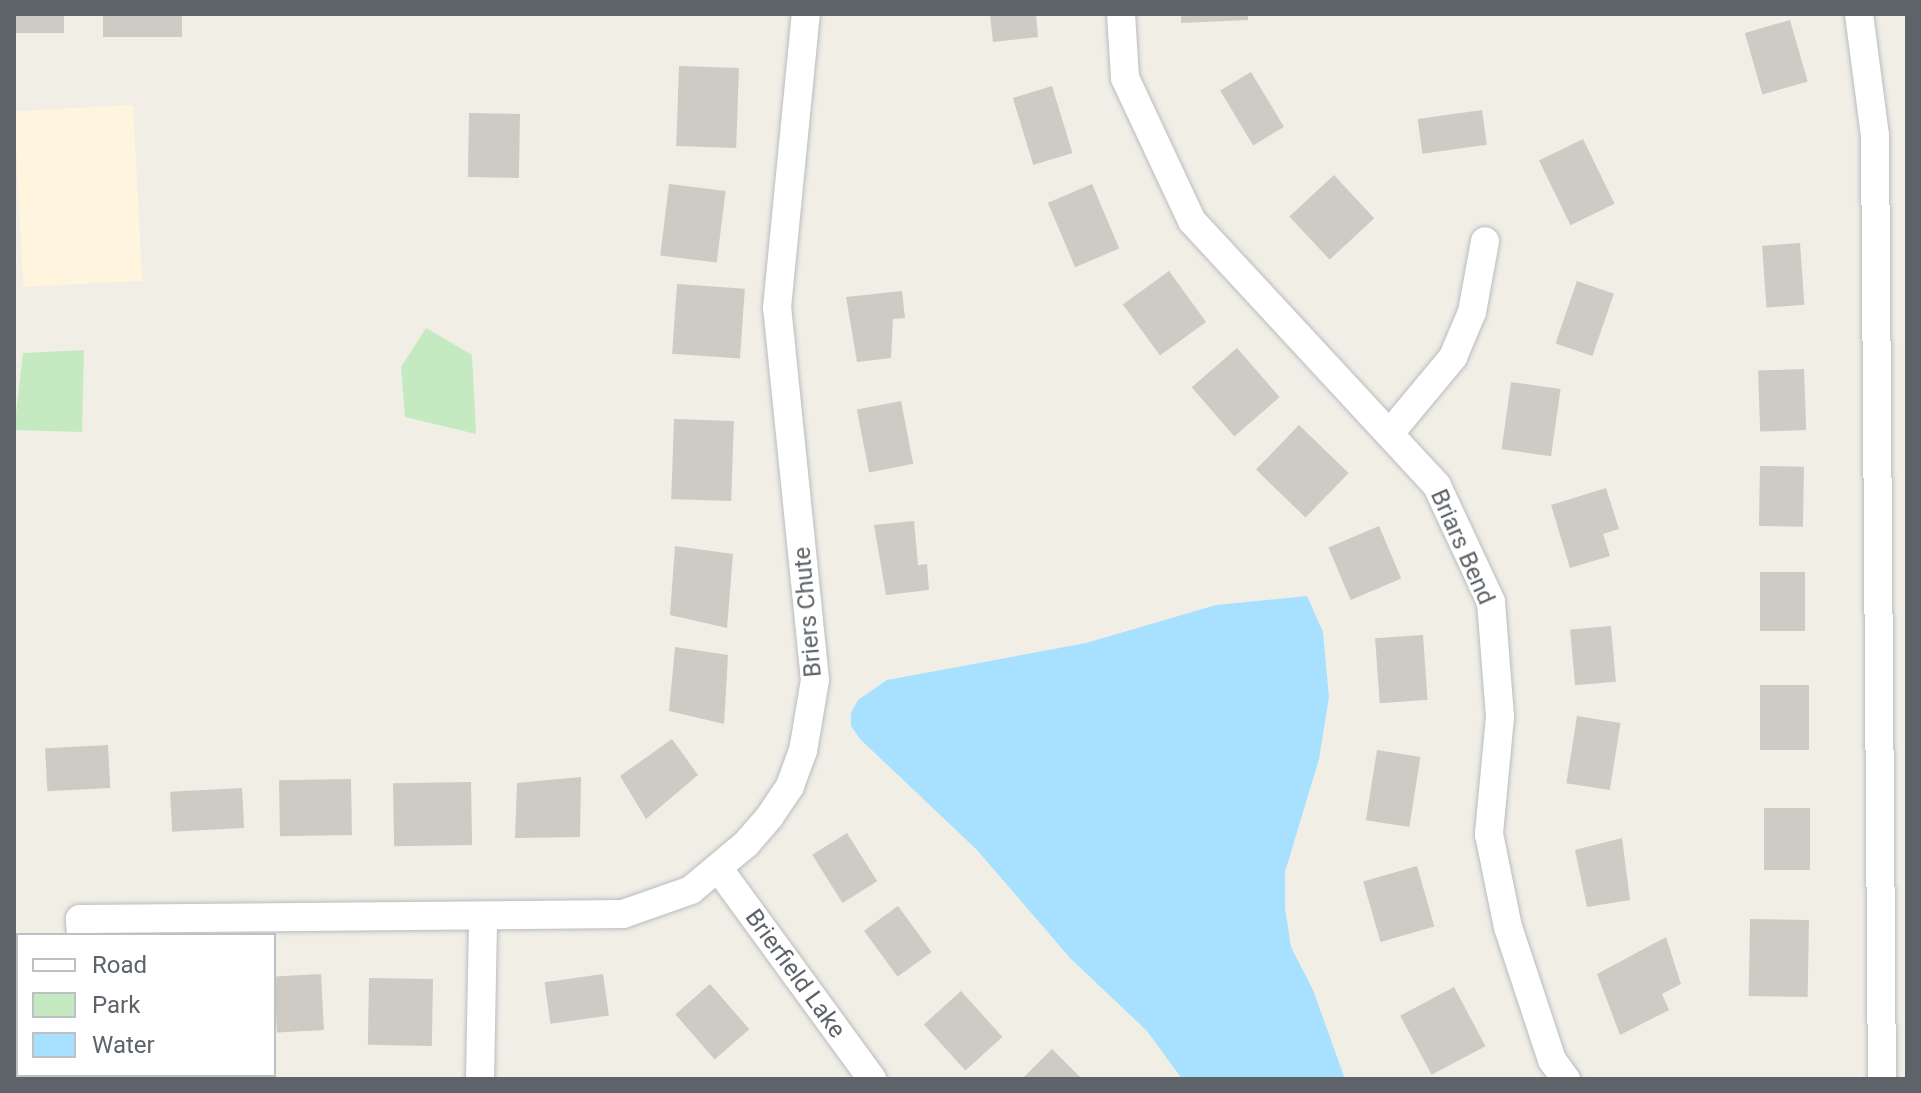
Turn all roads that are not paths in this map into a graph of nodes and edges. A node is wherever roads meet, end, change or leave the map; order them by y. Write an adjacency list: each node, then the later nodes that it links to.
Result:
1 (806, 14): 6 (street, Briers Chute)
2 (1121, 14): 5 (street, Briars Bend)
3 (1859, 14): 12 (street)
4 (1485, 241): 5 (street)
5 (1390, 433): 11 (street, Briars Bend)
6 (719, 869): 7 (street, Briers Chute); 10 (street, Brierfield Lake)
7 (483, 916): 8 (street, Briers Chute); 9 (street)
8 (80, 927)
9 (480, 1079)
10 (872, 1079)
11 (1566, 1079)
12 (1882, 1079)

